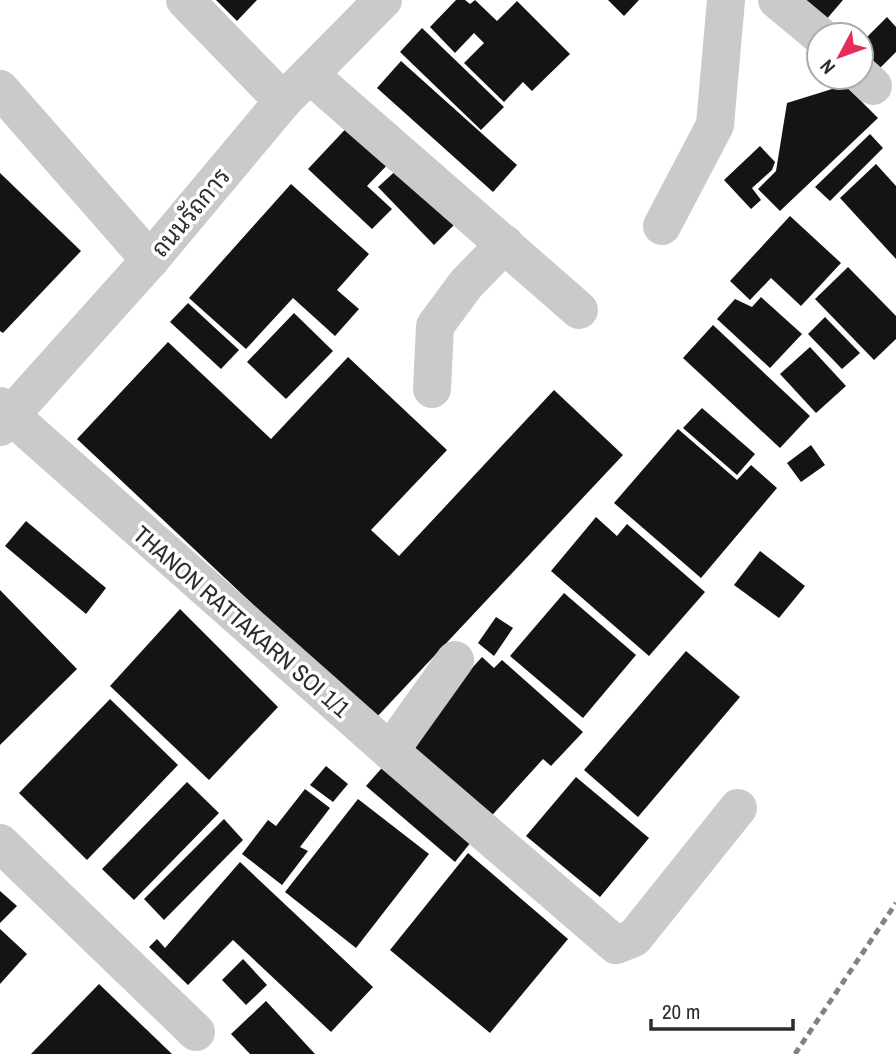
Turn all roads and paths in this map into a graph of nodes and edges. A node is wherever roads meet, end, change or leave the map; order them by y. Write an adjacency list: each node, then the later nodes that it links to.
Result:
1 (185, 0): 8 (street)
2 (383, 0): 6 (street, ถนนรัถการ)
3 (726, 0): 9 (street)
4 (777, 0): 5 (street)
5 (805, 23)
6 (310, 75): 8 (street, ถนนรัถการ); 10 (street)
7 (0, 89): 11 (street)
8 (282, 102): 11 (street, ถนนรัถการ)
9 (662, 226)
10 (505, 244): 12 (street); 13 (street)
11 (150, 260): 14 (street, ถนนรัถการ)
12 (579, 310)
13 (432, 389)
14 (3, 416): 16 (street, THANON RATTAKARN SOI 1/1)
15 (456, 660): 16 (street)
16 (390, 751): 17 (street, THANON RATTAKARN SOI 1/1)
17 (738, 808)
18 (0, 843): 19 (street)
19 (196, 1032)

